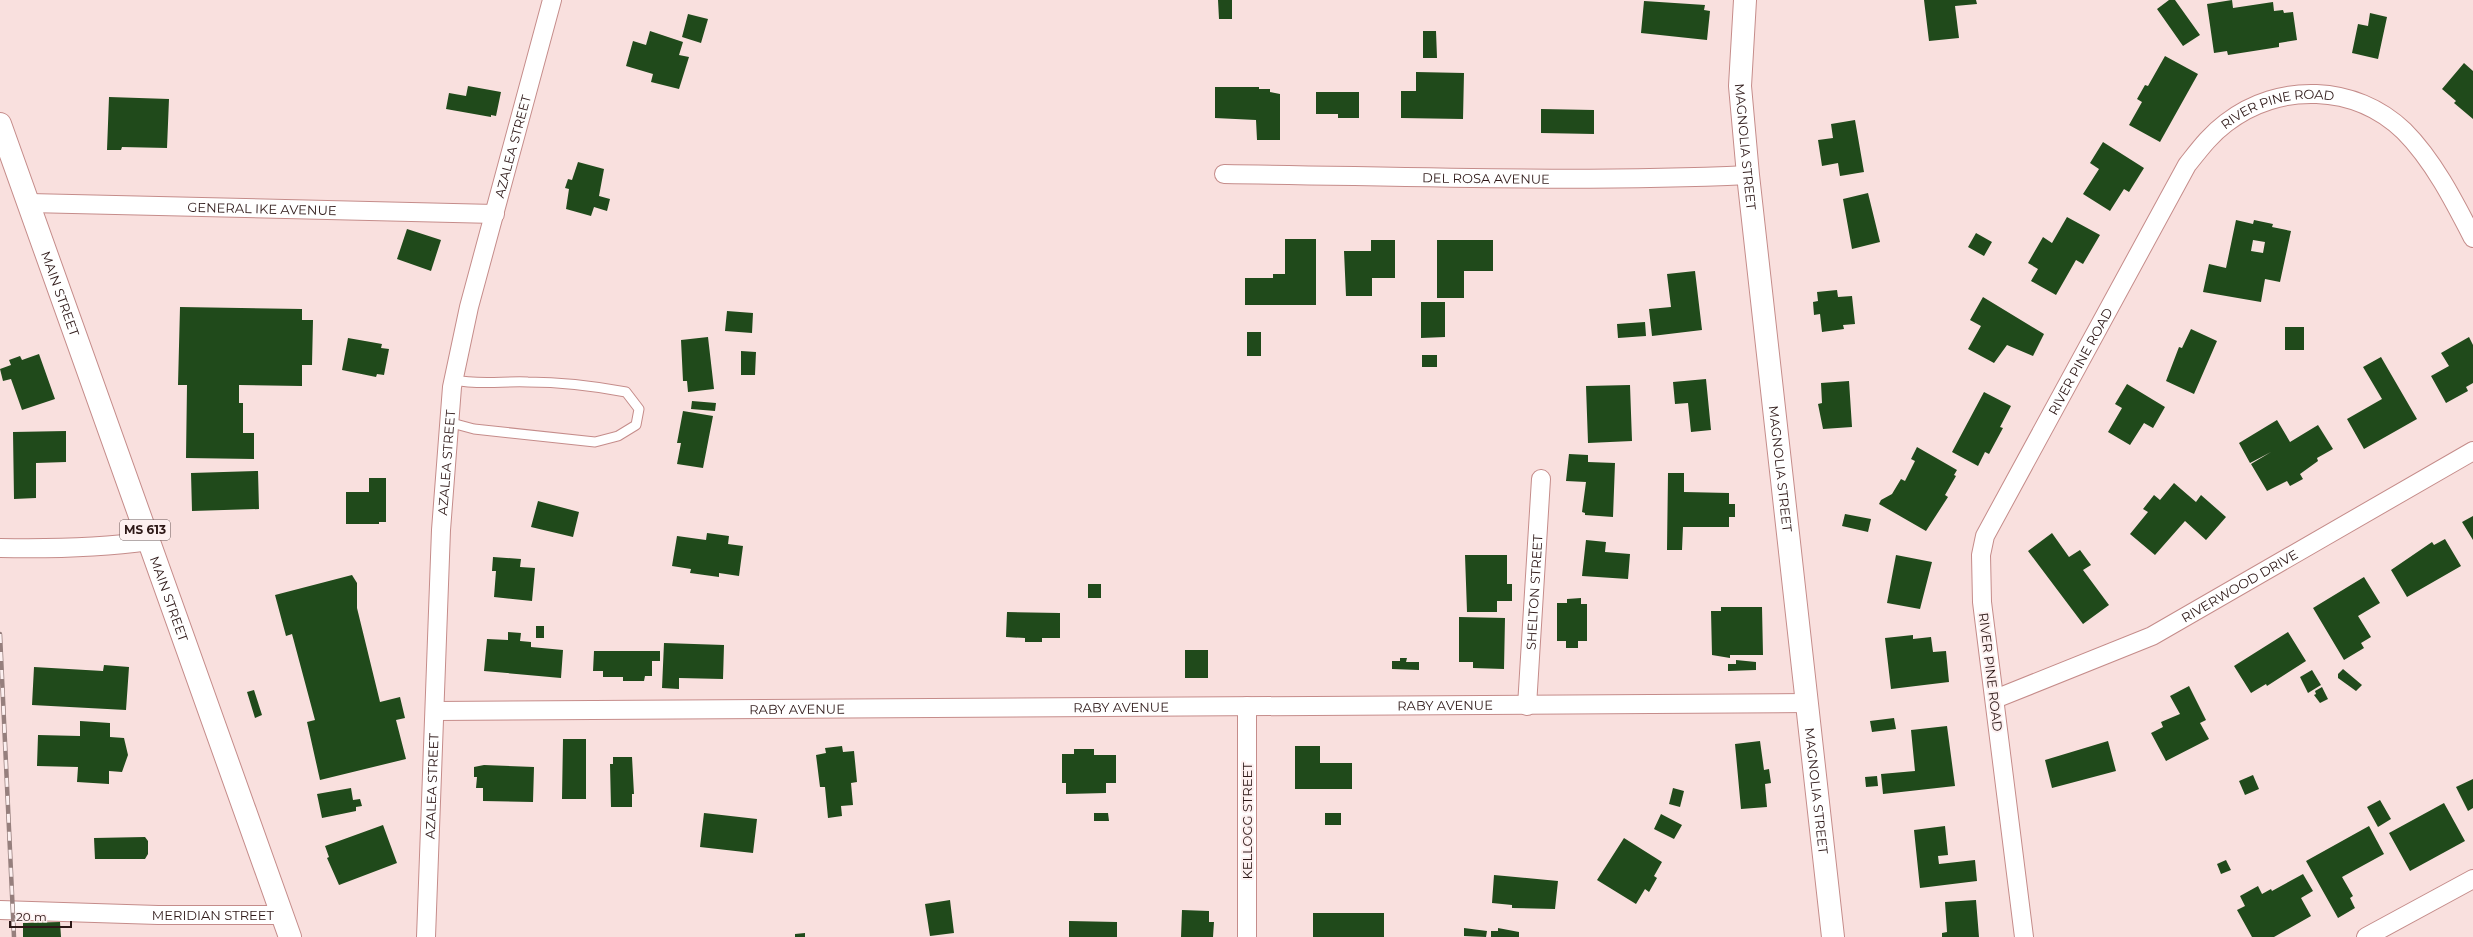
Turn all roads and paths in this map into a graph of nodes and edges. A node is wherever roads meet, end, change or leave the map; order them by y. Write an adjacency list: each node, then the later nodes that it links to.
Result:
1 (552, 0): 8 (street, AZALEA STREET)
2 (1744, 0): 6 (street, MAGNOLIA STREET)
3 (0, 124): 4 (street, MAIN STREET / MS 613)
4 (6, 156): 7 (street, MAIN STREET / MS 613)
5 (1224, 174): 6 (street, DEL ROSA AVENUE)
6 (1748, 175): 17 (street, MAGNOLIA STREET)
7 (29, 203): 8 (street, GENERAL IKE AVENUE); 14 (street, MAIN STREET / MS 613)
8 (495, 214): 10 (street, AZALEA STREET)
9 (2473, 238): 16 (street, RIVER PINE ROAD)
10 (454, 380): 11 (street, AZALEA STREET); 11 (lane)
11 (448, 422): 20 (street, AZALEA STREET)
12 (2473, 451): 16 (street, RIVERWOOD DRIVE)
13 (1541, 479): 19 (street, SHELTON STREET)
14 (149, 541): 15 (street); 23 (street, MAIN STREET / MS 613)
15 (0, 548)
16 (1995, 699): 28 (street, RIVER PINE ROAD)
17 (1807, 703): 19 (street, RABY AVENUE); 27 (street, MAGNOLIA STREET)
18 (1247, 706): 19 (street, RABY AVENUE); 20 (street, RABY AVENUE); 26 (street, KELLOGG STREET)
19 (1526, 706)
20 (435, 711): 25 (street, AZALEA STREET)
21 (2473, 879): 29 (street)
22 (0, 910): 23 (street, MERIDIAN STREET)
23 (282, 915): 24 (street, MAIN STREET / MS 613)
24 (290, 937)
25 (426, 937)
26 (1247, 937)
27 (1833, 937)
28 (2024, 937)
29 (2366, 937)

